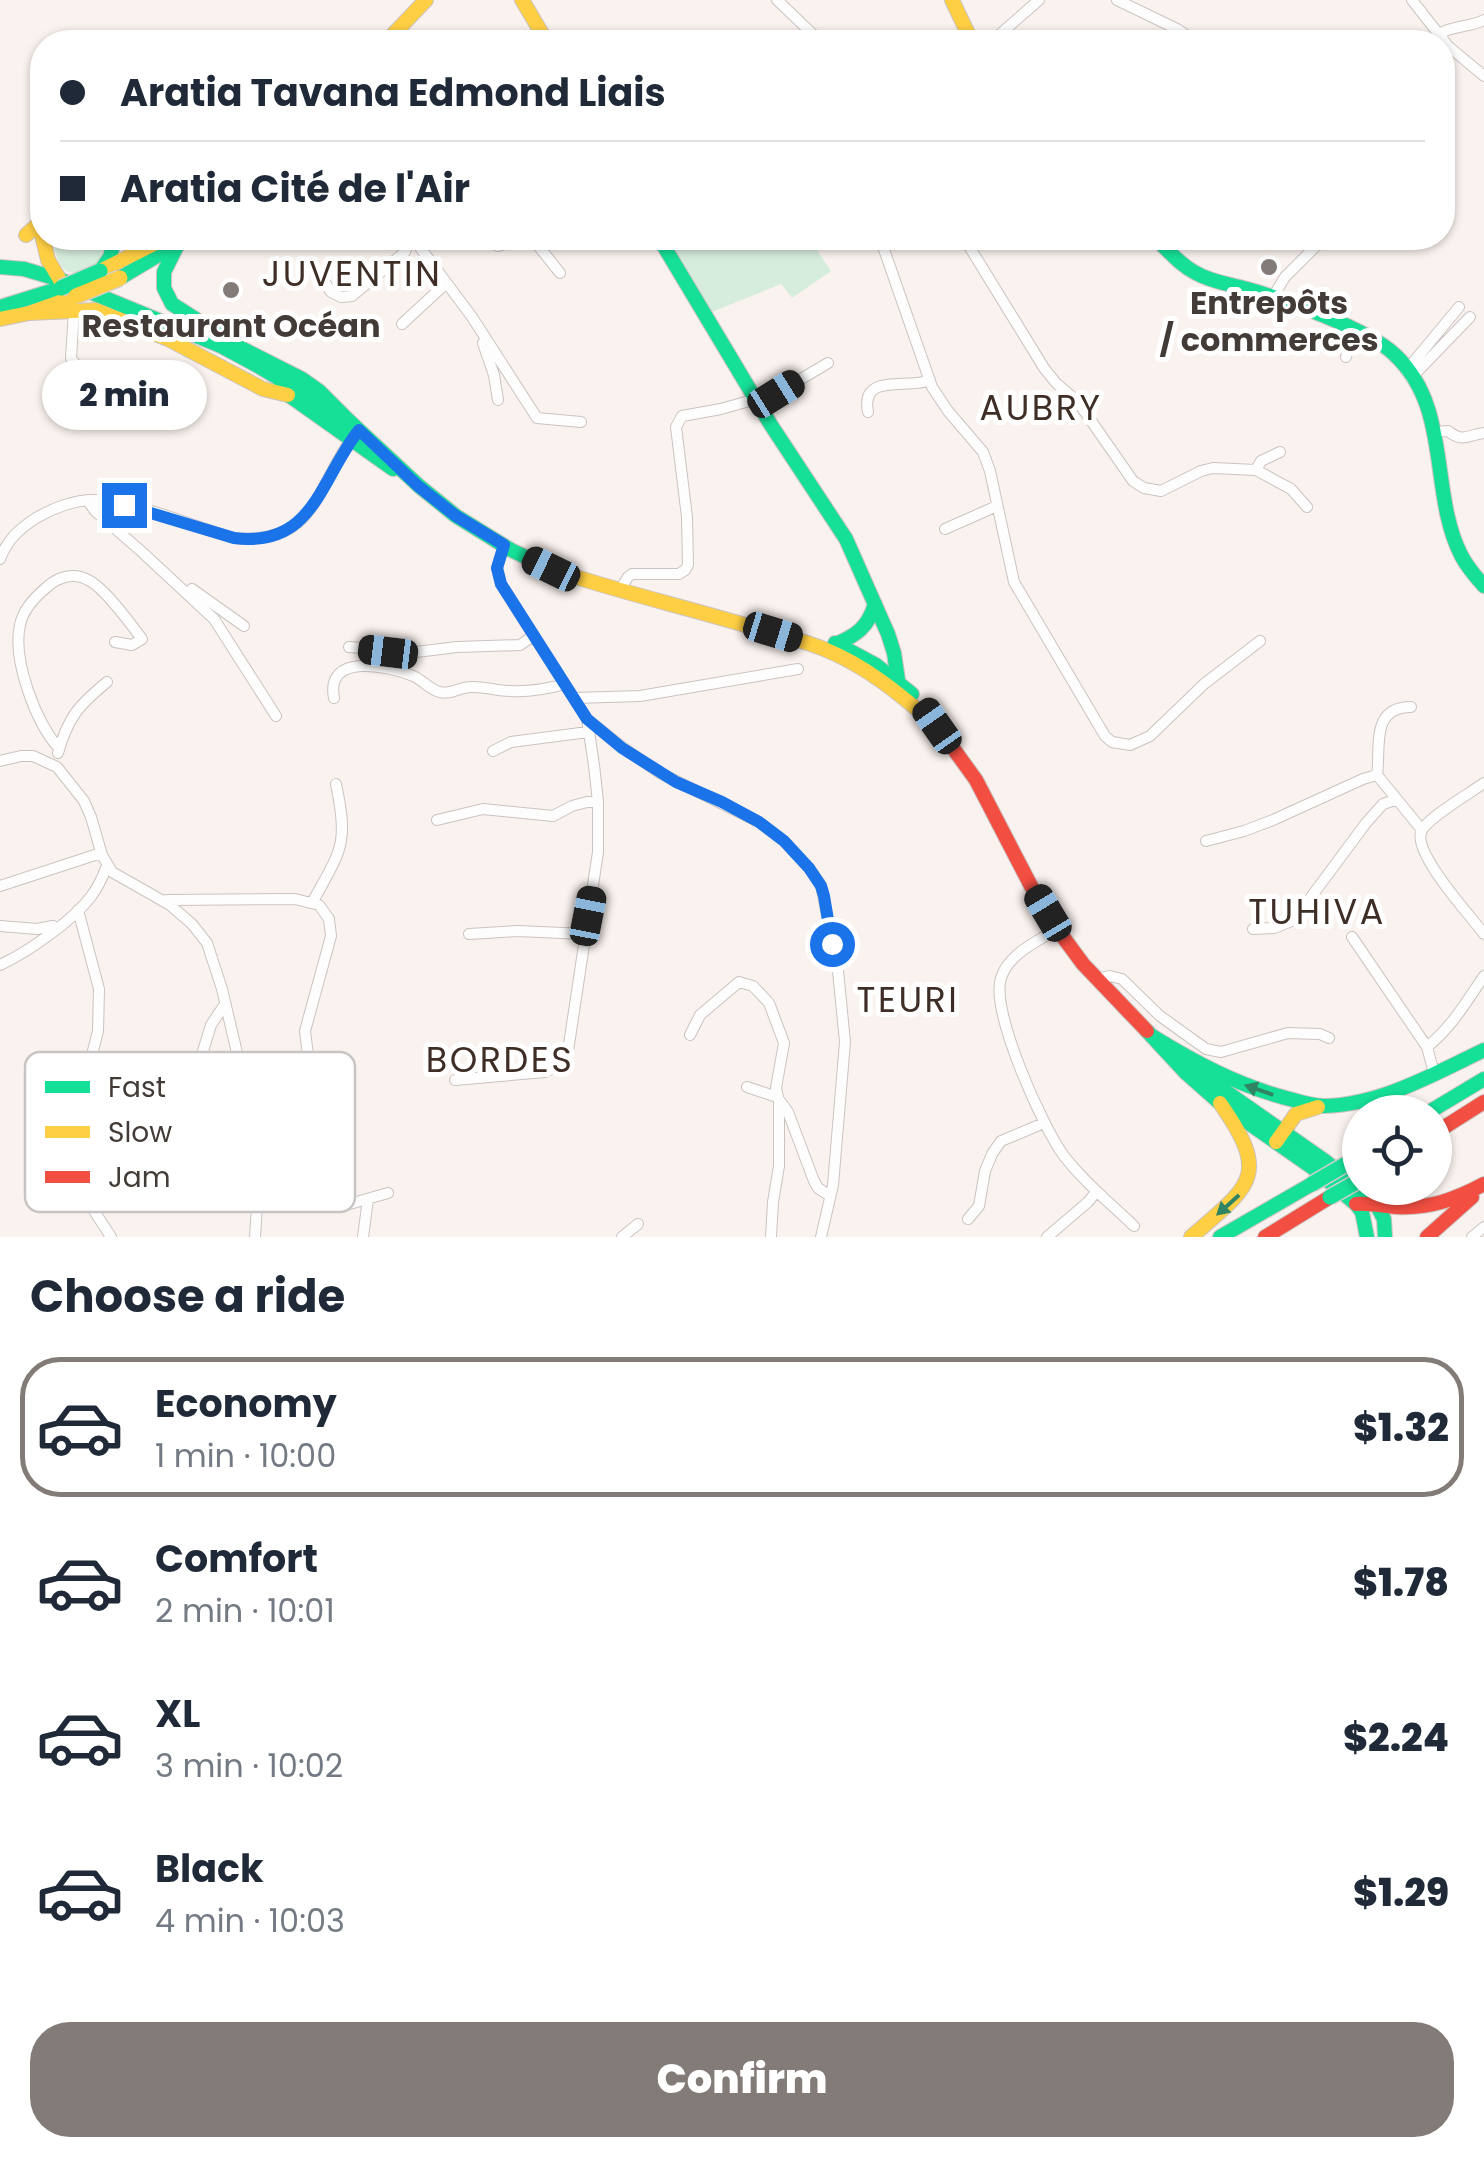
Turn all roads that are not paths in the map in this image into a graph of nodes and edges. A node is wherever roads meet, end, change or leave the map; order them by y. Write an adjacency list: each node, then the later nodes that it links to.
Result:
1 (426, 0): 9 (main road)
2 (522, 0): 10 (main road)
3 (777, 0): 11 (street)
4 (952, 0): 12 (main road)
5 (1039, 0): 13 (street)
6 (1118, 0): 14 (street)
7 (1412, 0): 15 (street)
8 (1484, 20): 16 (street)
9 (397, 30)
10 (540, 30)
11 (808, 30)
12 (966, 30)
13 (1005, 30)
14 (1179, 30)
15 (1437, 30)
16 (1446, 30)
17 (1455, 52): 18 (street)
18 (1484, 76)
19 (42, 250): 37 (main road)
20 (112, 250): 33 (main road)
21 (150, 250): 33 (main road)
22 (161, 250): 39 (main road, bridge)
23 (172, 250): 58 (main road)
24 (406, 250): 35 (street)
25 (421, 250): 36 (street)
26 (541, 250): 34 (street)
27 (666, 250): 54 (main road)
28 (884, 250): 51 (street)
29 (971, 250): 62 (street)
30 (1168, 250): 38 (main road)
31 (1313, 250): 38 (street)
32 (0, 267): 37 (main road)
33 (100, 271): 37 (main road, bridge)
34 (560, 274)
35 (324, 280)
36 (444, 280): 44 (street); 45 (street)
37 (61, 284): 40 (main road); 47 (main road)
38 (1272, 296): 46 (main road)
39 (75, 304): 43 (main road); 52 (main road); 57 (street)
40 (0, 307)
41 (1459, 307): 50 (street)
42 (1470, 316): 50 (street)
43 (0, 319)
44 (476, 323): 53 (street); 56 (street)
45 (402, 324)
46 (1352, 331): 48 (street); 50 (main road)
47 (185, 333): 52 (main road); 58 (main road)
48 (1346, 356)
49 (828, 362): 54 (street)
50 (1408, 374): 59 (main road)
51 (930, 380): 55 (street); 64 (street)
52 (288, 396): 58 (main road)
53 (498, 400)
54 (758, 401): 71 (street); 72 (main road)
55 (868, 412)
56 (581, 422)
57 (76, 423)
58 (352, 430): 63 (street); 67 (main road)
59 (1436, 432): 60 (street); 70 (main road)
60 (1484, 432)
61 (1280, 452): 62 (street)
62 (1256, 470): 65 (street)
63 (88, 500): 68 (street); 69 (street)
64 (997, 506): 66 (street); 77 (street)
65 (1307, 507)
66 (944, 529)
67 (504, 545): 71 (main road); 76 (street)
68 (0, 559)
69 (156, 565): 75 (street); 89 (street)
70 (1484, 586)
71 (620, 590): 73 (main road)
72 (875, 603): 74 (main road); 83 (main road)
73 (724, 618): 79 (main road); 81 (main road)
74 (870, 623): 79 (main road); 81 (main road)
75 (244, 626)
76 (534, 636): 80 (street); 85 (street)
77 (1260, 641)
78 (115, 642): 93 (street)
79 (836, 644): 81 (main road)
80 (349, 647)
81 (870, 667): 83 (main road); 91 (main road)
82 (798, 670): 87 (street)
83 (898, 680): 91 (main road)
84 (107, 682): 93 (street)
85 (565, 684): 86 (street); 87 (street)
86 (334, 698)
87 (574, 698): 90 (street)
88 (1411, 708): 97 (street)
89 (276, 716)
90 (587, 719): 92 (street); 151 (street)
91 (937, 726): 113 (main road)
92 (588, 732): 94 (street); 101 (street)
93 (60, 748): 96 (street)
94 (493, 751)
95 (0, 761): 96 (street)
96 (54, 765): 105 (street)
97 (1377, 776): 100 (street); 104 (street)
98 (1484, 783): 103 (street)
99 (336, 784): 109 (street)
100 (1395, 800): 103 (street); 114 (street)
101 (598, 802): 102 (street); 116 (street)
102 (437, 820)
103 (1422, 830): 117 (street)
104 (1206, 840)
105 (102, 853): 106 (street); 107 (street)
106 (108, 866): 108 (street); 110 (street)
107 (0, 886)
108 (161, 900): 109 (street); 122 (street)
109 (312, 903): 131 (street)
110 (78, 910): 111 (street); 128 (street)
111 (68, 919): 112 (street); 119 (street)
112 (0, 926)
113 (1057, 929): 121 (main road); 142 (street)
114 (1253, 929)
115 (469, 934): 116 (street)
116 (584, 934): 134 (street)
117 (1484, 934)
118 (1352, 937): 126 (street)
119 (0, 965)
120 (1484, 976): 126 (street)
121 (1096, 979): 124 (main road); 125 (street)
122 (225, 1004): 129 (street); 130 (street)
123 (690, 1035): 136 (street)
124 (1152, 1036): 139 (main road); 140 (main road, one-way to 124); 143 (main road)
125 (1329, 1038)
126 (1427, 1048): 132 (street)
127 (1484, 1050): 132 (main road)
128 (92, 1052)
129 (203, 1052)
130 (237, 1052)
131 (308, 1052)
132 (1434, 1073): 140 (main road)
133 (1484, 1079): 137 (main road)
134 (456, 1080)
135 (746, 1087): 136 (street)
136 (777, 1097): 151 (street); 169 (street)
137 (1452, 1098)
138 (1484, 1102): 141 (main road)
139 (1220, 1104): 143 (main road); 172 (main road, one-way to 172)
140 (1319, 1106): 143 (main road)
141 (1452, 1122)
142 (1044, 1123): 148 (street); 161 (street)
143 (1280, 1137): 145 (main road); 149 (main road)
144 (1342, 1166): 173 (main road, bridge)
145 (1342, 1175)
146 (1484, 1185): 153 (main road); 177 (main road)
147 (1342, 1190): 174 (main road, bridge)
148 (1096, 1192): 163 (street); 171 (street)
149 (1342, 1192)
150 (388, 1193): 152 (street)
151 (830, 1196): 170 (street)
152 (368, 1199): 154 (street); 167 (street)
153 (1452, 1201)
154 (355, 1203)
155 (1357, 1205): 175 (main road)
156 (1377, 1205): 176 (main road)
157 (1385, 1205): 158 (main road)
158 (1438, 1205)
159 (94, 1212): 165 (street)
160 (257, 1212): 166 (street)
161 (968, 1219)
162 (638, 1224): 168 (street)
163 (1134, 1226)
164 (1484, 1228): 178 (street)
165 (111, 1237)
166 (255, 1237)
167 (363, 1237)
168 (622, 1237)
169 (771, 1237)
170 (821, 1237)
171 (1047, 1237)
172 (1191, 1237)
173 (1220, 1237)
174 (1264, 1237)
175 (1366, 1237)
176 (1386, 1237)
177 (1427, 1237)
178 (1472, 1237)

